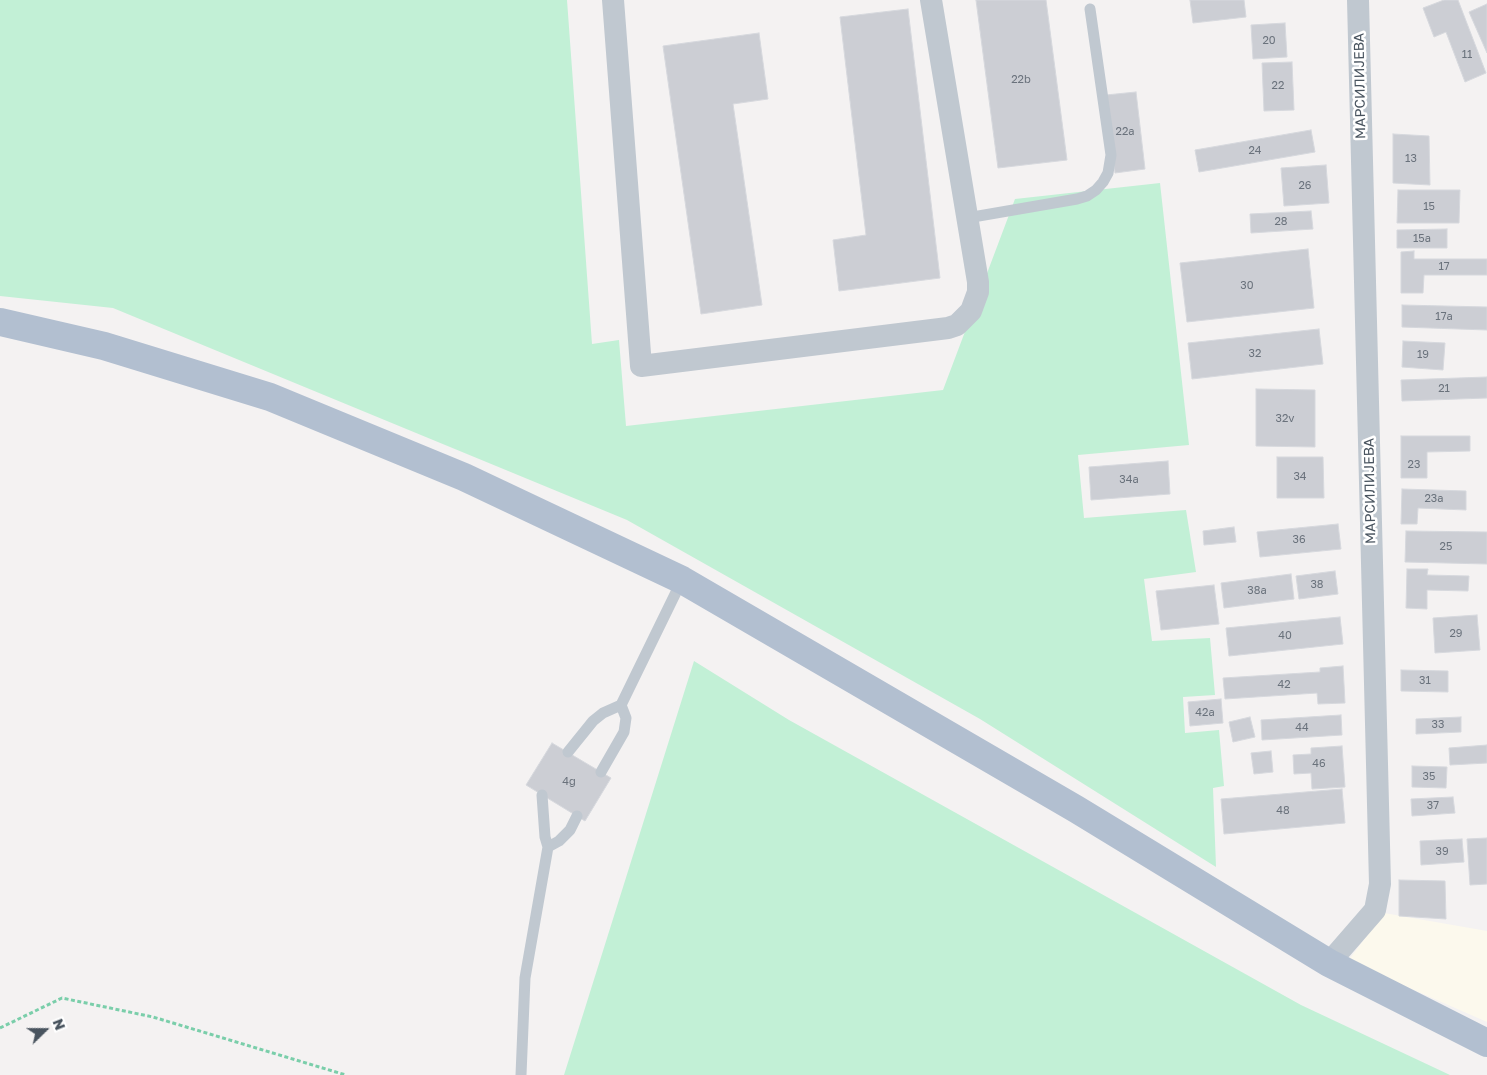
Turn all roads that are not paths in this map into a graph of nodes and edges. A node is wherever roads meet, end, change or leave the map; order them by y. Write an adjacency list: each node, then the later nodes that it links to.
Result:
1 (613, 0): 5 (street)
2 (931, 0): 5 (street)
3 (1358, 0): 14 (street, МАРСИЛИЈЕВА)
4 (1090, 9): 5 (lane)
5 (967, 218)
6 (0, 322): 7 (main road)
7 (682, 580): 8 (lane); 14 (main road)
8 (621, 706): 9 (lane); 10 (lane)
9 (568, 752)
10 (601, 772)
11 (542, 795): 13 (lane)
12 (576, 816): 13 (lane)
13 (548, 847): 16 (lane)
14 (1328, 963): 15 (main road)
15 (1487, 1043)
16 (521, 1075)

